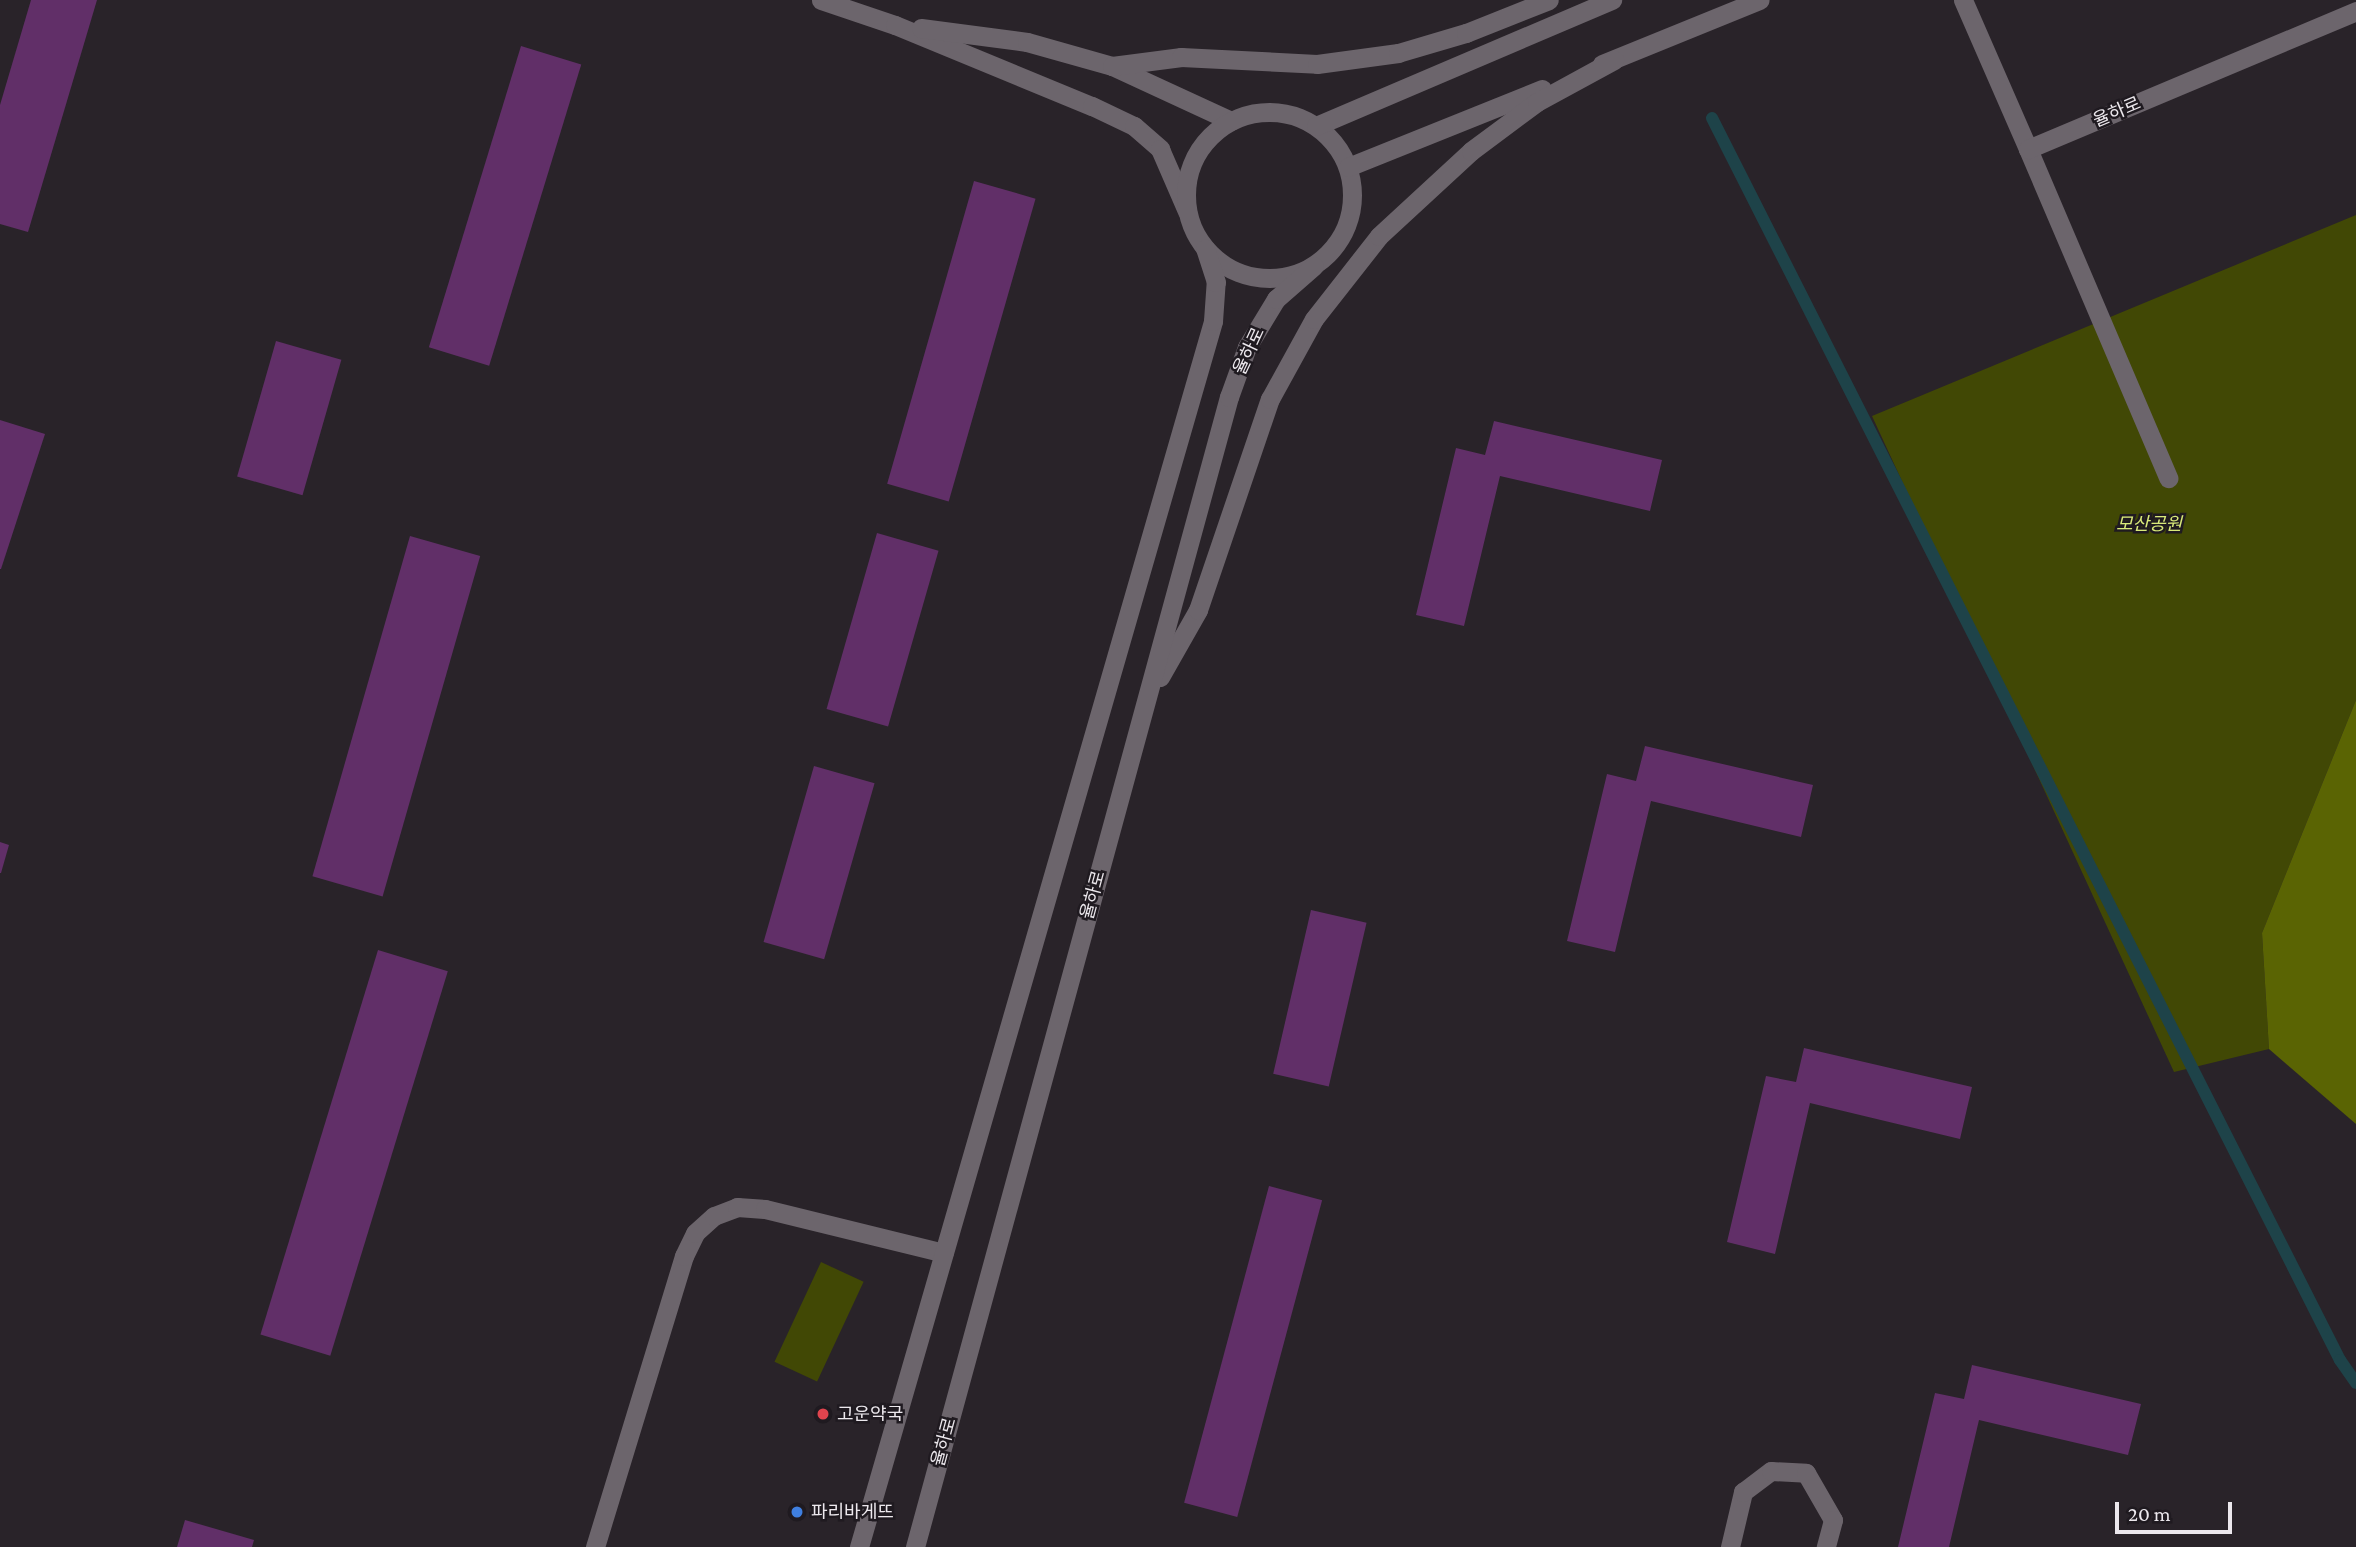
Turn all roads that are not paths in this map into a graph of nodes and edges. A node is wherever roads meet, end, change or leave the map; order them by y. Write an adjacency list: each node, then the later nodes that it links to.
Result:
1 (821, 0): 7 (main road)
2 (1549, 0): 9 (main road)
3 (1612, 0): 11 (main road)
4 (1760, 0): 8 (main road)
5 (1963, 0): 12 (main road)
6 (2356, 11): 12 (main road, 율하로)
7 (895, 25): 9 (main road); 14 (main road)
8 (1614, 60): 13 (main road); 18 (main road)
9 (1112, 66): 10 (main road)
10 (1231, 121): 11 (main road); 14 (main road)
11 (1316, 126): 13 (main road)
12 (2028, 149): 17 (main road)
13 (1348, 167): 16 (main road)
14 (1187, 211): 15 (main road)
15 (1205, 249): 16 (main road); 19 (main road)
16 (1314, 266): 18 (main road, 율하로)
17 (2168, 478)
18 (1145, 702): 22 (main road, 율하로)
19 (944, 1253): 20 (main road); 21 (main road)
20 (596, 1547)
21 (859, 1547)
22 (915, 1547)
23 (1730, 1547): 24 (main road)
24 (1826, 1547)

